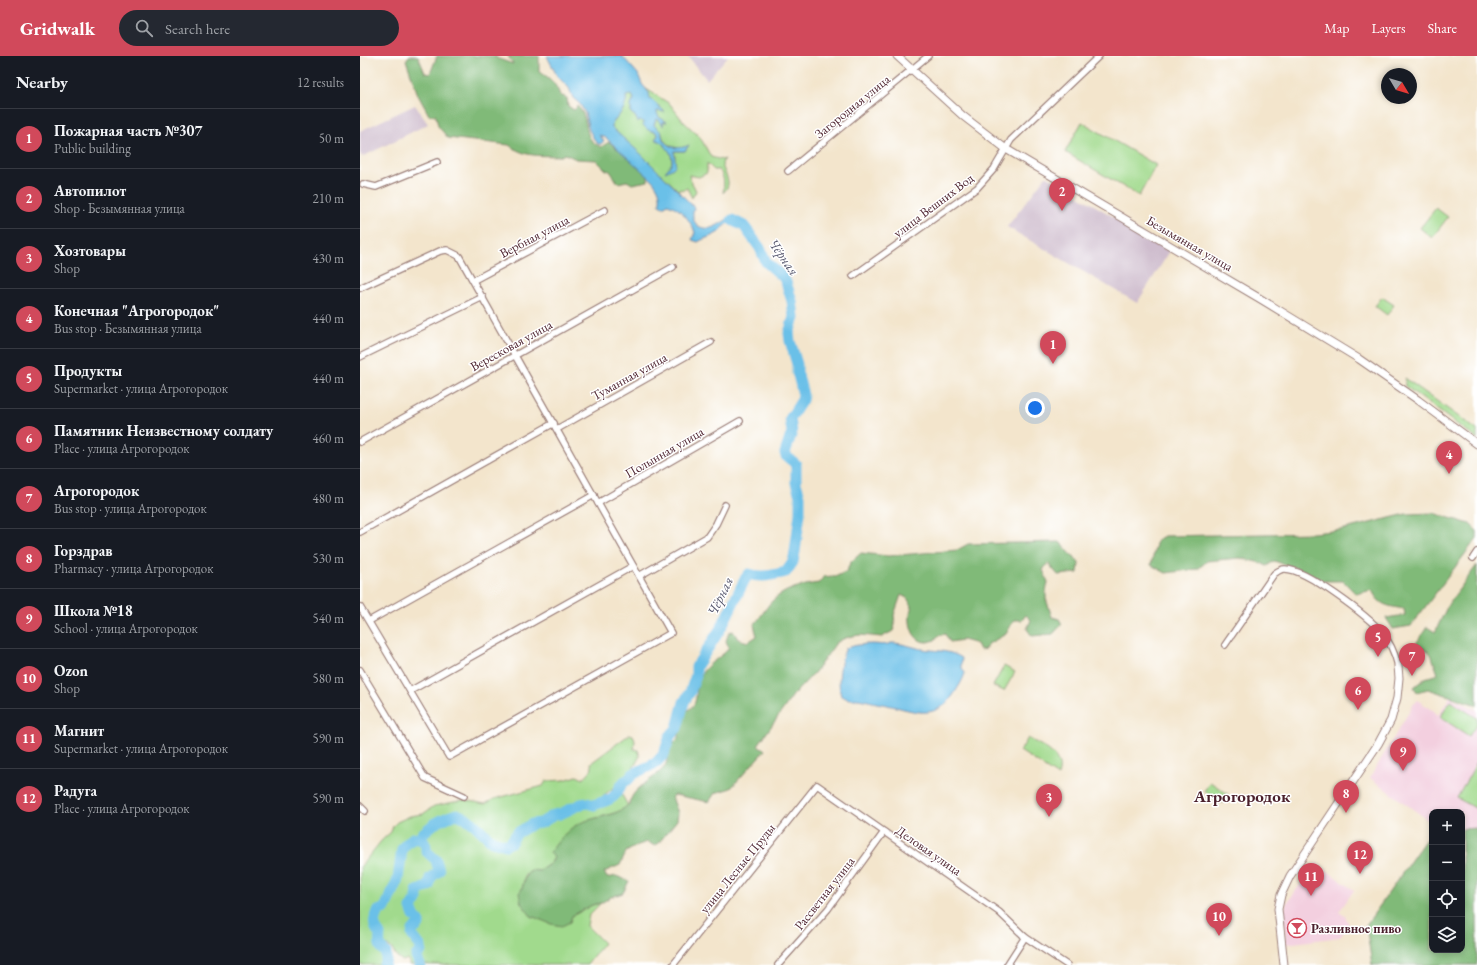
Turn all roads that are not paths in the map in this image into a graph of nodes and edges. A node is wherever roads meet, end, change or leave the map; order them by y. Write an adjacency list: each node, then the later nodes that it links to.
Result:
1 (897, 56): 4 (street, Безымянная улица)
2 (928, 56): 4 (street, Загородная улица)
3 (1099, 56): 5 (street, улица Вешних Вод)
4 (912, 70): 5 (street, Безымянная улица); 7 (street, Загородная улица)
5 (1006, 149): 11 (street, улица Вешних Вод); 22 (street, Безымянная улица)
6 (436, 162): 8 (street)
7 (788, 171)
8 (361, 184)
9 (605, 210): 12 (street, Вербная улица)
10 (672, 267): 16 (street, Вересковая улица)
11 (853, 276)
12 (474, 280): 13 (street); 14 (street)
13 (360, 288)
14 (483, 297): 16 (street); 17 (street)
15 (711, 342): 20 (street, Туманная улица)
16 (516, 355): 19 (street); 21 (street, Вересковая улица)
17 (360, 357)
18 (740, 421): 24 (street, Полынная улица)
19 (554, 423): 20 (street); 26 (street)
20 (557, 429): 23 (street)
21 (360, 442)
22 (1477, 444)
23 (594, 495): 24 (street); 32 (street)
24 (598, 503): 29 (street)
25 (725, 505): 30 (street)
26 (360, 532)
27 (1477, 552): 28 (street)
28 (1473, 558)
29 (633, 566): 30 (street); 36 (street)
30 (639, 576): 36 (street)
31 (360, 607): 32 (street)
32 (368, 621): 36 (street)
33 (1225, 645): 34 (street)
34 (1398, 666): 47 (street)
35 (360, 670): 38 (street)
36 (410, 691)
37 (817, 785): 41 (street, Деловая улица); 43 (street, улица Лесные Пруды)
38 (464, 796)
39 (360, 806): 40 (street)
40 (365, 811)
41 (884, 832): 42 (street, Деловая улица); 44 (street, Рассветная улица)
42 (1025, 937): 45 (street); 46 (street, Деловая улица)
43 (673, 965)
44 (778, 965)
45 (1007, 965)
46 (1067, 965)
47 (1284, 965)

